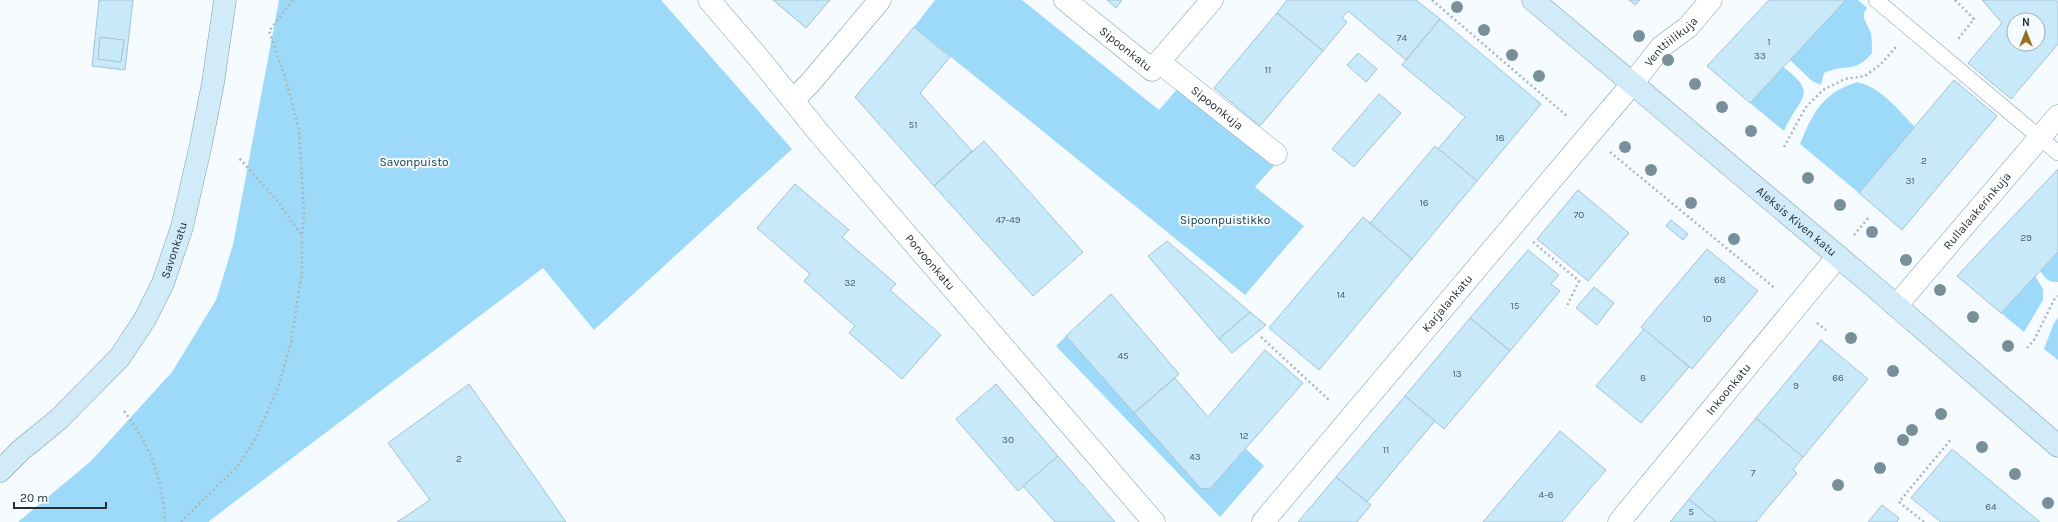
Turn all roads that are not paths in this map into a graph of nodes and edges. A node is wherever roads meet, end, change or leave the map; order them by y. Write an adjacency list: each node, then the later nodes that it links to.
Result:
1 (225, 0): 18 (main road, Savonkatu)
2 (708, 0): 11 (street, Porvoonkatu)
3 (880, 0): 11 (street)
4 (1065, 0): 9 (street, Sipoonkatu)
5 (1212, 0): 9 (street, Sipoonkatu)
6 (1533, 0): 10 (main road, Aleksis Kiven katu)
7 (1710, 0): 10 (street, Venttiilikuja)
8 (1876, 0): 13 (lane)
9 (1159, 62): 15 (street, Sipoonkuja)
10 (1632, 84): 16 (main road, Aleksis Kiven katu); 23 (street, Karjalankatu)
11 (793, 100): 22 (street, Porvoonkatu)
12 (2058, 116): 13 (street, Rullalaakerinkuja)
13 (2039, 137): 14 (lane); 17 (street, Rullalaakerinkuja)
14 (2058, 153)
15 (1276, 154)
16 (1838, 256): 17 (main road, Aleksis Kiven katu); 24 (street, Inkoonkatu)
17 (1896, 306): 19 (main road, Aleksis Kiven katu)
18 (21, 450): 20 (main road, Savonkatu); 21 (main road, Savonkatu)
19 (2057, 451)
20 (0, 455)
21 (0, 471)
22 (1154, 522)
23 (1263, 522)
24 (1619, 522)

